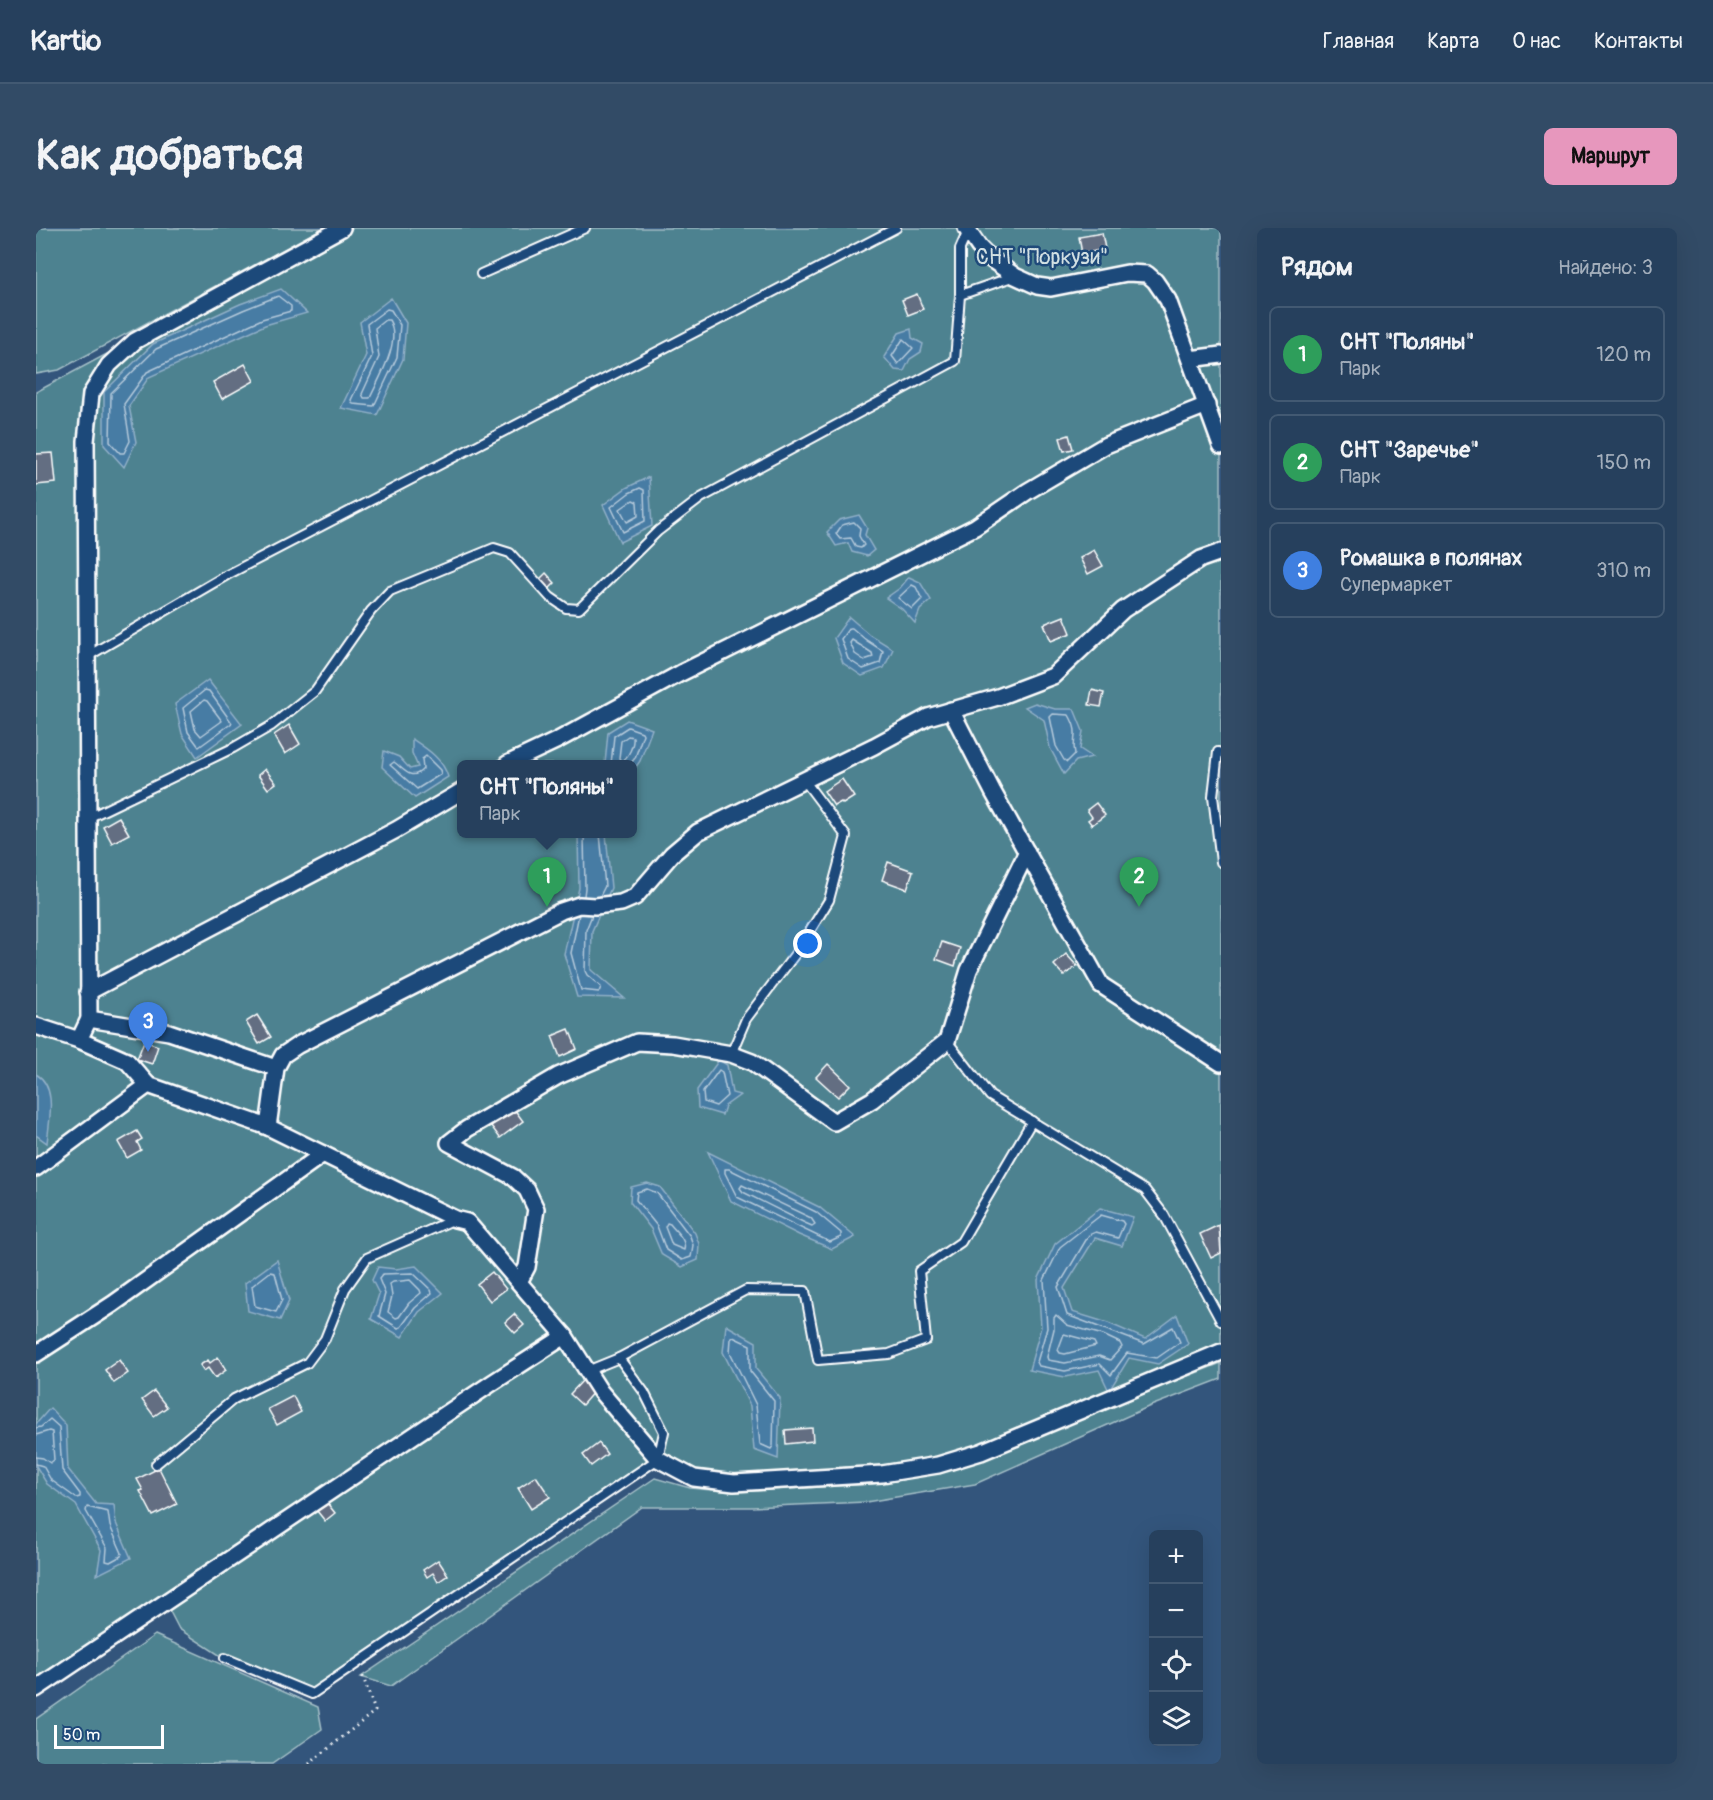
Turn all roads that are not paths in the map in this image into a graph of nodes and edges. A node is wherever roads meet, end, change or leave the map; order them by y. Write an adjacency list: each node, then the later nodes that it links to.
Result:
1 (342, 228): 13 (street)
2 (585, 228): 5 (lane)
3 (896, 228): 13 (lane)
4 (967, 230): 6 (street); 7 (lane)
5 (481, 274)
6 (1015, 276): 7 (lane); 9 (street)
7 (960, 295): 19 (lane)
8 (1221, 355): 9 (street)
9 (1190, 359): 10 (street)
10 (1207, 405): 11 (street); 16 (street)
11 (1221, 446)
12 (1221, 552): 14 (street)
13 (87, 657): 19 (street)
14 (951, 711): 17 (street); 20 (street)
15 (1218, 752): 21 (lane)
16 (517, 760)
17 (804, 780): 27 (lane); 29 (street)
18 (457, 794): 22 (street)
19 (87, 819): 22 (street)
20 (1027, 852): 26 (street); 28 (street)
21 (1221, 862)
22 (87, 992): 23 (street)
23 (89, 1019): 25 (street); 29 (street)
24 (36, 1026): 25 (street)
25 (79, 1040): 30 (street)
26 (947, 1041): 27 (street); 31 (lane)
27 (731, 1054): 36 (street)
28 (1221, 1063)
29 (276, 1068): 32 (street)
30 (148, 1085): 32 (street); 34 (street)
31 (1032, 1121): 37 (lane); 41 (lane)
32 (268, 1127): 33 (street)
33 (323, 1154): 35 (street); 40 (street)
34 (36, 1168)
35 (455, 1219): 36 (street); 44 (lane)
36 (519, 1282): 38 (street)
37 (1221, 1321)
38 (565, 1336): 42 (street); 46 (street)
39 (1221, 1352): 43 (street)
40 (36, 1354)
41 (619, 1358): 42 (lane); 43 (lane)
42 (587, 1371): 43 (street)
43 (658, 1459): 45 (lane)
44 (156, 1464)
45 (225, 1658)
46 (36, 1689)

